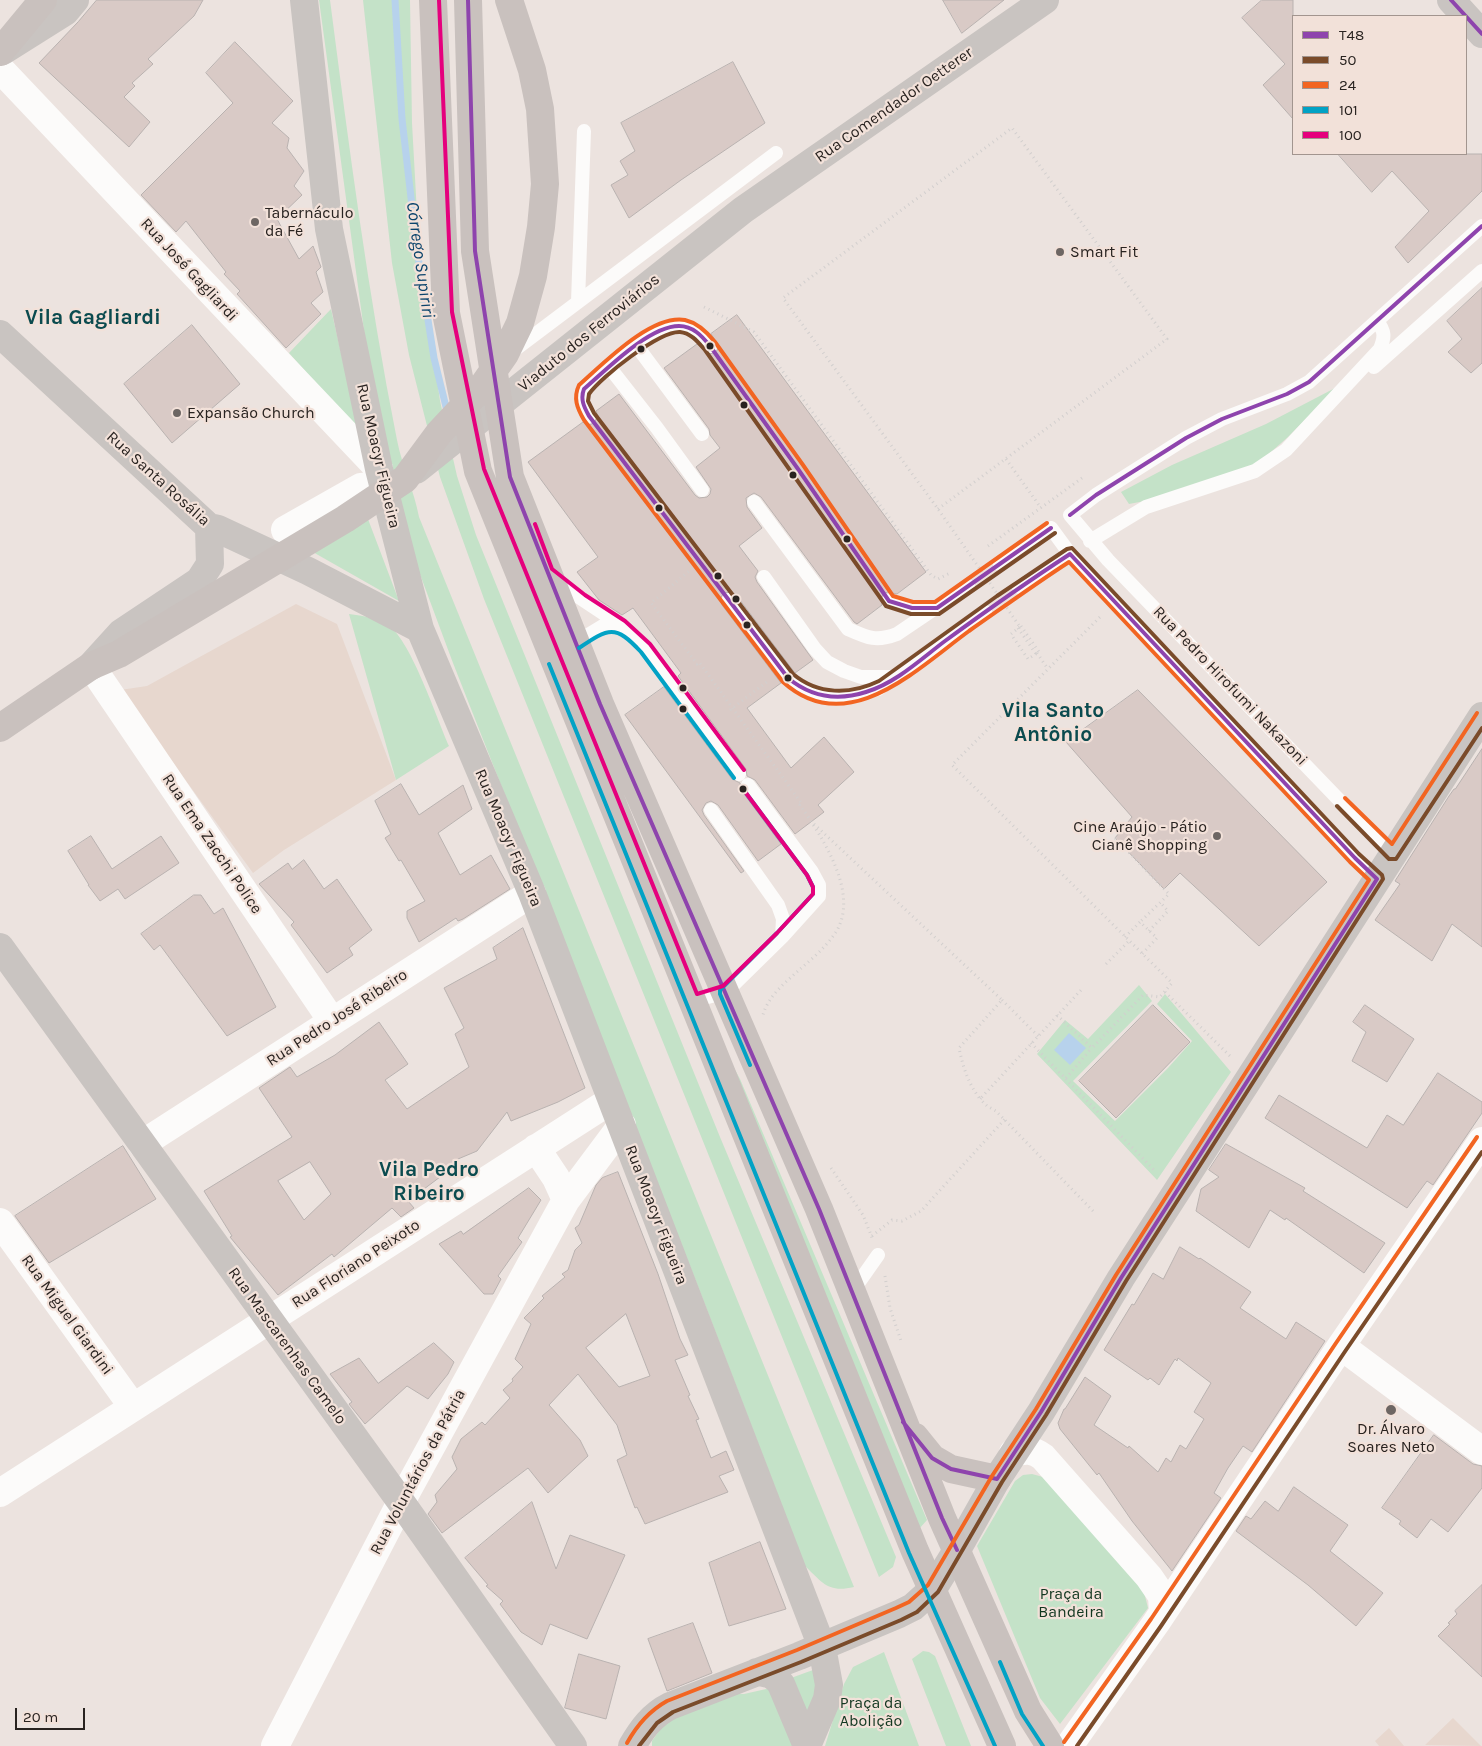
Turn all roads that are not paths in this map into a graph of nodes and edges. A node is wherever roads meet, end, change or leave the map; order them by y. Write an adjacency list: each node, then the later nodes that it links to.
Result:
1 (43, 0): 12 (main road)
2 (75, 0): 12 (main road)
3 (304, 0): 29 (main road, Rua Moacyr Figueira)
4 (433, 0): 60 (main road)
5 (468, 0): 24 (main road)
6 (509, 0): 30 (main road)
7 (1045, 0): 16 (main road, Rua Comendador Oetterer)
8 (1451, 0): 9 (main road)
9 (1465, 15)
10 (1467, 18): 11 (main road)
11 (1482, 34)
12 (0, 53)
13 (0, 69): 29 (street, Rua José Gagliardi)
14 (584, 131): 19 (lane)
15 (776, 153): 19 (lane)
16 (744, 210): 30 (main road, Viaduto dos Ferroviários)
17 (1482, 226): 20 (lane)
18 (1482, 272): 27 (lane)
19 (578, 302): 24 (lane)
20 (1377, 321): 27 (lane); 35 (lane, Rua Pedro Hirofumi Nakazoni)
21 (0, 334): 33 (main road, Rua Santa Rosália)
22 (636, 345): 23 (lane); 25 (lane); 28 (lane)
23 (710, 346)
24 (493, 366): 38 (main road)
25 (610, 368): 26 (lane); 31 (lane)
26 (589, 416)
27 (1310, 424): 35 (lane)
28 (702, 434)
29 (363, 439): 30 (main road, Rua Moacyr Figueira)
30 (389, 478): 34 (street); 47 (main road, Rua Moacyr Figueira); 49 (main road, Viaduto dos Ferroviários)
31 (702, 490)
32 (754, 502): 44 (lane)
33 (209, 527): 47 (main road, Rua Santa Rosália); 49 (main road)
34 (285, 530)
35 (1090, 540): 54 (lane, Rua Pedro Hirofumi Nakazoni)
36 (1070, 554): 37 (lane, Rua Pedro Hirofumi Nakazoni); 41 (lane); 55 (lane, Rua Pedro Hirofumi Nakazoni)
37 (1000, 564)
38 (547, 573): 46 (lane); 48 (main road)
39 (764, 577): 50 (lane)
40 (968, 586): 44 (lane)
41 (1019, 587)
42 (729, 600): 50 (lane)
43 (889, 601): 44 (lane)
44 (937, 608)
45 (985, 612): 50 (lane)
46 (621, 626): 48 (lane); 57 (lane)
47 (420, 629): 56 (main road, Rua Moacyr Figueira)
48 (575, 643): 59 (main road)
49 (91, 666): 52 (main road); 61 (street, Rua Ema Zacchi Police)
50 (894, 678)
51 (1482, 716): 54 (main road)
52 (0, 728)
53 (711, 810): 57 (lane)
54 (1393, 854): 55 (main road)
55 (1377, 879): 76 (main road)
56 (532, 893): 61 (street, Rua Pedro José Ribeiro); 62 (main road, Rua Moacyr Figueira)
57 (782, 936): 59 (lane)
58 (0, 947): 65 (main road, Rua Mascarenhas Camelo)
59 (726, 992): 60 (lane); 70 (main road)
60 (693, 1002): 81 (main road)
61 (332, 1022): 65 (street, Rua Pedro José Ribeiro)
62 (610, 1100): 63 (main road, Rua Moacyr Figueira); 66 (street, Rua Floriano Peixoto)
63 (622, 1125): 67 (street, Rua Voluntários da Pátria); 83 (main road, Rua Moacyr Figueira)
64 (1482, 1142): 72 (street)
65 (142, 1144): 71 (main road, Rua Mascarenhas Camelo)
66 (536, 1148): 67 (street); 71 (street, Rua Floriano Peixoto)
67 (566, 1200): 79 (street, Rua Voluntários da Pátria)
68 (0, 1222): 73 (street, Rua Miguel Giardini)
69 (878, 1255): 70 (lane)
70 (852, 1292): 74 (main road)
71 (269, 1320): 73 (street, Rua Floriano Peixoto); 79 (main road, Rua Mascarenhas Camelo)
72 (1341, 1346): 75 (street); 82 (street)
73 (133, 1407): 78 (street, Rua Floriano Peixoto)
74 (903, 1422): 77 (main road); 80 (main road)
75 (1482, 1450)
76 (1014, 1453): 77 (main road); 82 (street)
77 (997, 1479): 80 (main road)
78 (0, 1493)
79 (400, 1502): 86 (street, Rua Voluntários da Pátria); 87 (main road, Rua Mascarenhas Camelo)
80 (957, 1550): 81 (main road); 90 (main road)
81 (933, 1589): 83 (main road); 89 (main road)
82 (1163, 1612): 91 (street)
83 (822, 1647): 84 (main road); 88 (main road, Rua Moacyr Figueira)
84 (757, 1672): 85 (main road); 88 (main road)
85 (637, 1741)
86 (275, 1746)
87 (573, 1746)
88 (807, 1746)
89 (1002, 1746)
90 (1050, 1746)
91 (1069, 1746)

